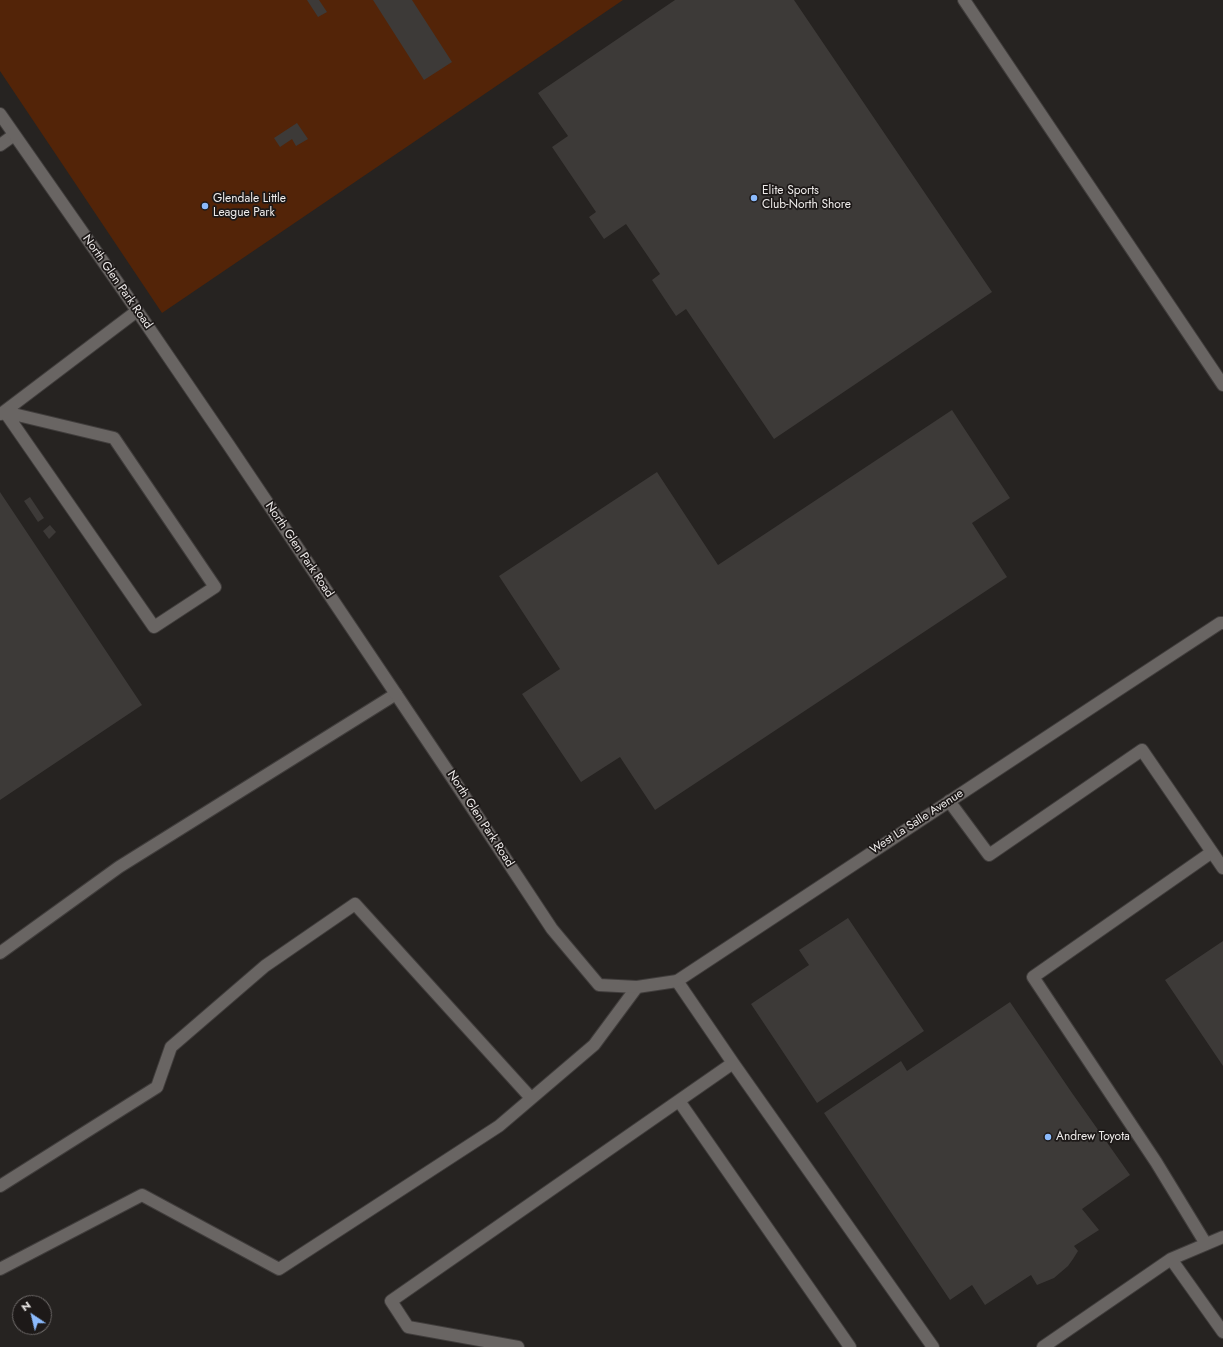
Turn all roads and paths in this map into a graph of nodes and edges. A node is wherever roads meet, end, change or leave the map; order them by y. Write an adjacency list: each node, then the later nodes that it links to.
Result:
1 (964, 0): 6 (street)
2 (0, 114): 3 (street, North Glen Park Road)
3 (14, 135): 4 (street); 5 (street, North Glen Park Road)
4 (0, 145)
5 (137, 311): 7 (street); 9 (street, North Glen Park Road)
6 (1223, 385)
7 (2, 414): 7 (street)
8 (1223, 623): 10 (street, West La Salle Avenue)
9 (396, 694): 13 (street); 15 (street, North Glen Park Road)
10 (949, 801): 11 (street); 14 (street, West La Salle Avenue)
11 (1212, 852): 12 (street); 22 (street)
12 (1223, 868)
13 (0, 953)
14 (677, 981): 16 (street, West La Salle Avenue); 17 (street)
15 (599, 985): 16 (street, West La Salle Avenue)
16 (637, 987): 18 (street)
17 (733, 1063): 19 (street); 28 (street)
18 (532, 1098): 20 (street); 24 (street)
19 (679, 1101): 26 (street); 27 (street)
20 (0, 1186)
21 (1223, 1238): 22 (street)
22 (1206, 1244): 23 (street)
23 (1171, 1259): 25 (street); 29 (street)
24 (0, 1269)
25 (1223, 1332)
26 (518, 1347)
27 (850, 1347)
28 (933, 1347)
29 (1043, 1347)

